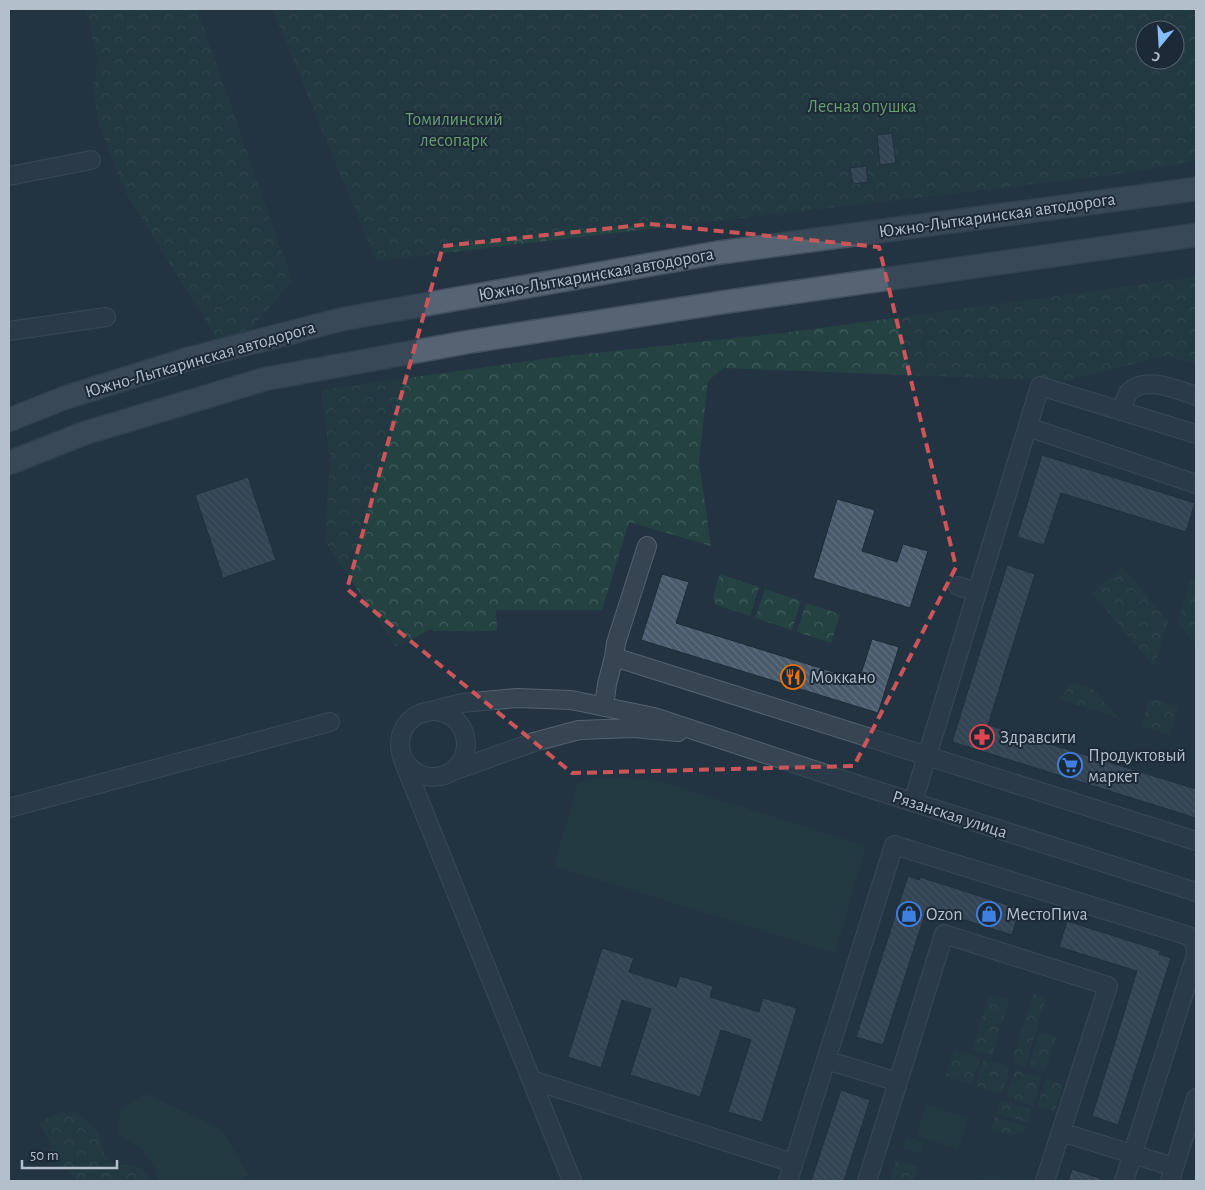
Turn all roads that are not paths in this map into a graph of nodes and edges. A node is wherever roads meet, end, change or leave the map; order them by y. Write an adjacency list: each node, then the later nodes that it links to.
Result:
1 (91, 160): 2 (street)
2 (9, 176)
3 (1196, 189): 9 (main road, Южно-Лыткаринская автодорога)
4 (1196, 235): 12 (main road, Южно-Лыткаринская автодорога)
5 (106, 317): 6 (street)
6 (9, 331)
7 (1196, 396): 8 (street)
8 (1122, 411): 10 (street); 11 (street)
9 (9, 420)
10 (1028, 427): 13 (street); 16 (street)
11 (1196, 434)
12 (9, 462)
13 (1196, 484)
14 (647, 546): 17 (street)
15 (958, 586): 16 (street)
16 (977, 592): 22 (street)
17 (614, 657): 18 (street); 22 (street)
18 (604, 706): 19 (street, Рязанская улица); 21 (street, Рязанская улица)
19 (422, 713): 23 (street); 24 (street)
20 (330, 722): 26 (street)
21 (704, 735): 24 (street, Рязанская улица); 25 (street, Рязанская улица)
22 (927, 757): 25 (street); 27 (street)
23 (404, 760): 24 (street); 31 (street)
24 (453, 771)
25 (912, 802): 28 (street, Рязанская улица)
26 (9, 808)
27 (1196, 841)
28 (1196, 892)
29 (1196, 954): 30 (street); 35 (street)
30 (826, 1060): 32 (street); 36 (street)
31 (532, 1080): 36 (street); 38 (street)
32 (898, 1082): 34 (street); 40 (street)
33 (1196, 1098): 37 (street)
34 (1061, 1132): 35 (street); 41 (street)
35 (1132, 1154): 37 (street); 42 (street)
36 (794, 1163): 39 (street)
37 (1172, 1174)
38 (572, 1181)
39 (788, 1181)
40 (867, 1181)
41 (1045, 1181)
42 (1124, 1181)

